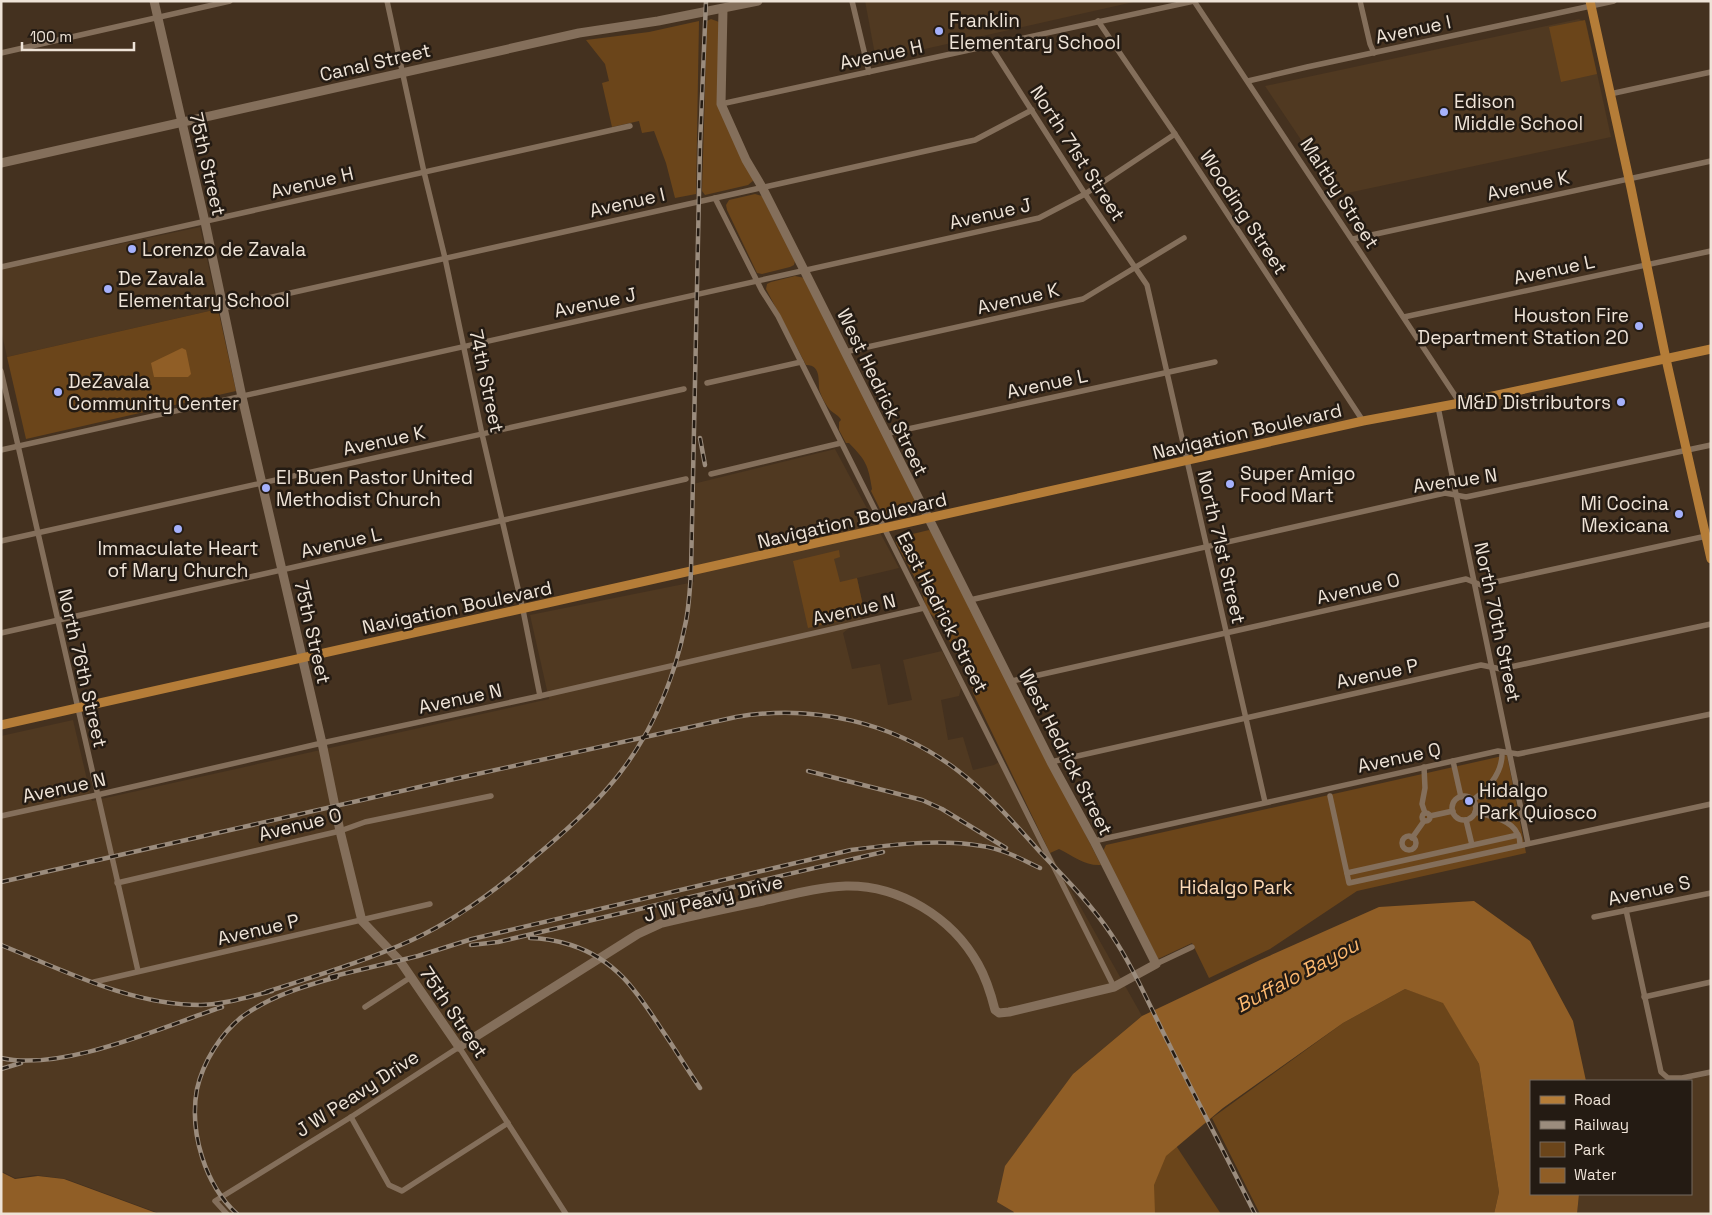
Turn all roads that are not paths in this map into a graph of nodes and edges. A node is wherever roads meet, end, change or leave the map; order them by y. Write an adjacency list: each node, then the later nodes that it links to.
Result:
1 (154, 1): 11 (street, 75th Street)
2 (230, 1): 11 (street)
3 (387, 1): 18 (street, 74th Street)
4 (758, 1): 10 (street, Canal Street)
5 (852, 1): 16 (street)
6 (1194, 1): 12 (street, Avenue H); 19 (street, Maltby Street)
7 (1360, 1): 15 (street)
8 (1614, 1): 9 (street, Avenue I)
9 (1590, 4): 15 (street, Avenue I); 20 (main road)
10 (717, 7): 18 (street, Canal Street); 21 (street, West Hedrick Street)
11 (158, 17): 14 (street); 23 (street, 75th Street)
12 (1098, 21): 13 (street, Avenue H); 25 (street, Wooding Street)
13 (990, 46): 16 (street, Avenue H); 22 (street, North 71st Street)
14 (1, 53)
15 (1374, 53): 19 (street, Avenue I)
16 (869, 72): 21 (street, Avenue H)
17 (1711, 72): 20 (street)
18 (402, 73): 23 (street, Canal Street); 28 (street, 74th Street)
19 (1248, 81): 35 (street, Maltby Street)
20 (1610, 94): 29 (main road)
21 (720, 104): 30 (street, West Hedrick Street)
22 (1032, 110): 30 (street, Avenue I); 31 (street, North 71st Street)
23 (182, 121): 27 (street, Canal Street); 33 (street, 75th Street)
24 (630, 126): 28 (street, Avenue H)
25 (1174, 134): 31 (street, Avenue J); 58 (street, Wooding Street)
26 (1711, 161): 29 (street, Avenue K)
27 (1, 163)
28 (424, 172): 33 (street, Avenue H); 37 (street, 74th Street)
29 (1629, 178): 35 (street, Avenue K); 38 (main road)
30 (762, 187): 32 (street, Avenue I); 41 (street, West Hedrick Street)
31 (1085, 194): 40 (street, North 71st Street); 41 (street, Avenue J)
32 (715, 198): 37 (street, Avenue I); 42 (street, East Hedrick Street)
33 (205, 222): 39 (street, Avenue H); 43 (street, 75th Street)
34 (1184, 238): 40 (street, Avenue K)
35 (1352, 239): 44 (street, Maltby Street)
36 (1711, 251): 38 (street, Avenue L)
37 (445, 258): 43 (street, Avenue I); 45 (street, 74th Street)
38 (1647, 265): 44 (street, Avenue L); 48 (main road)
39 (1, 267)
40 (1135, 267): 47 (street, Avenue K); 52 (street, North 71st Street)
41 (804, 270): 42 (street, Avenue J); 47 (street, West Hedrick Street)
42 (756, 280): 45 (street, Avenue J); 49 (street, East Hedrick Street)
43 (223, 308): 55 (street, 75th Street)
44 (1404, 317): 56 (street, Maltby Street)
45 (464, 346): 55 (street, Avenue J); 59 (street, 74th Street)
46 (1711, 350): 48 (main road, Navigation Boulevard)
47 (845, 352): 60 (street, West Hedrick Street)
48 (1666, 359): 56 (main road, Navigation Boulevard); 65 (main road)
49 (801, 362): 53 (street); 61 (street, East Hedrick Street)
50 (1215, 362): 52 (street, Avenue L)
51 (1, 371): 63 (street, North 76th Street)
52 (1167, 372): 60 (street, Avenue L); 66 (street, North 71st Street)
53 (706, 382)
54 (684, 389): 59 (street, Avenue K)
55 (242, 397): 63 (street, Avenue J); 69 (street, 75th Street)
56 (1460, 403): 57 (main road, Navigation Boulevard)
57 (1438, 407): 58 (main road, Navigation Boulevard); 70 (street, North 70th Street)
58 (1363, 421): 66 (main road, Navigation Boulevard)
59 (482, 434): 69 (street, Avenue K); 72 (street, 74th Street)
60 (885, 434): 71 (street, West Hedrick Street)
61 (841, 443): 67 (street); 73 (street, East Hedrick Street)
62 (1711, 445): 65 (street, Avenue N)
63 (18, 447): 64 (street, Avenue J); 74 (street, North 76th Street)
64 (1, 450)
65 (1686, 450): 70 (street, Avenue N); 75 (main road)
66 (1186, 461): 71 (main road, Navigation Boulevard); 77 (street, North 71st Street)
67 (711, 474)
68 (686, 479): 72 (street, Avenue L)
69 (262, 483): 74 (street, Avenue K); 79 (street, 75th Street)
70 (1456, 495): 77 (street, Avenue N); 80 (street, North 70th Street)
71 (928, 519): 73 (main road, Navigation Boulevard); 81 (street, West Hedrick Street)
72 (502, 521): 79 (street, Avenue L); 83 (street, 74th Street)
73 (884, 529): 82 (street, East Hedrick Street); 83 (main road, Navigation Boulevard)
74 (37, 533): 76 (street, Avenue K); 84 (street, North 76th Street)
75 (1708, 536): 78 (main road); 80 (street, Avenue O)
76 (1, 540)
77 (1206, 546): 81 (street, Avenue N); 87 (street, North 71st Street)
78 (1711, 559)
79 (281, 571): 84 (street, Avenue L); 88 (street, 75th Street)
80 (1474, 582): 87 (street, Avenue O); 89 (street, North 70th Street)
81 (970, 600): 90 (street, West Hedrick Street)
82 (924, 608): 91 (street, Avenue N); 134 (street, East Hedrick Street)
83 (523, 610): 88 (main road, Navigation Boulevard); 91 (street, 74th Street)
84 (56, 621): 86 (street, Avenue L); 92 (street, North 76th Street)
85 (1711, 624): 89 (street, Avenue P)
86 (1, 633)
87 (1226, 633): 90 (street, Avenue O); 94 (street, North 71st Street)
88 (302, 658): 92 (main road, Navigation Boulevard); 96 (street, 75th Street)
89 (1492, 667): 94 (street, Avenue P); 98 (street, North 70th Street)
90 (1012, 681): 100 (street, West Hedrick Street)
91 (540, 696): 96 (street, Avenue N)
92 (78, 708): 95 (main road, Navigation Boulevard); 102 (street, North 76th Street)
93 (1711, 714): 98 (street, Avenue Q)
94 (1246, 717): 100 (street, Avenue P); 107 (street, North 71st Street)
95 (1, 725)
96 (322, 743): 102 (street, Avenue N); 114 (street, 75th Street)
97 (1502, 752): 98 (street, Avenue Q); 99 (street, Avenue Q); 106 (street)
98 (1509, 753): 118 (street, North 70th Street)
99 (1453, 761): 101 (street, Avenue Q); 105 (street)
100 (1051, 762): 117 (street, West Hedrick Street)
101 (1424, 767): 107 (street, Avenue Q); 111 (street)
102 (97, 796): 112 (street, Avenue N); 122 (street, North 76th Street)
103 (491, 796): 114 (street, Avenue O)
104 (1330, 796): 121 (street)
105 (1461, 797): 106 (street); 109 (street)
106 (1473, 800): 110 (street)
107 (1265, 802): 117 (street, Avenue Q)
108 (1711, 804): 118 (street)
109 (1453, 811): 111 (street); 113 (street)
110 (1475, 812): 113 (street); 115 (street)
111 (1428, 815): 116 (street)
112 (1, 816)
113 (1466, 820): 120 (street)
114 (340, 831): 122 (street, Avenue O); 127 (street, 75th Street)
115 (1518, 835): 119 (street); 120 (street)
116 (1412, 838)
117 (1094, 841): 129 (street, West Hedrick Street)
118 (1528, 843): 119 (street)
119 (1520, 844): 121 (street)
120 (1472, 845): 121 (street)
121 (1347, 873)
122 (117, 883): 130 (street, North 76th Street)
123 (1711, 893): 125 (street, Avenue S)
124 (430, 904): 127 (street, Avenue P)
125 (1626, 910): 126 (street, Avenue S); 135 (street)
126 (1594, 917)
127 (362, 921): 130 (street, Avenue P); 131 (street, 75th Street)
128 (1192, 946): 129 (street, J W Peavy Drive)
129 (1156, 964): 134 (street, J W Peavy Drive)
130 (138, 971): 132 (street, Avenue P)
131 (410, 977): 136 (street); 137 (street, 75th Street)
132 (94, 982)
133 (1711, 982): 135 (street)
134 (1114, 987): 137 (street, J W Peavy Drive)
135 (1644, 997): 138 (street)
136 (365, 1007)
137 (459, 1047): 139 (street, J W Peavy Drive); 140 (street, 75th Street)
138 (1711, 1072)
139 (351, 1117): 140 (street); 141 (street, J W Peavy Drive)
140 (508, 1123): 142 (street, 75th Street)
141 (227, 1214)
142 (566, 1214)

